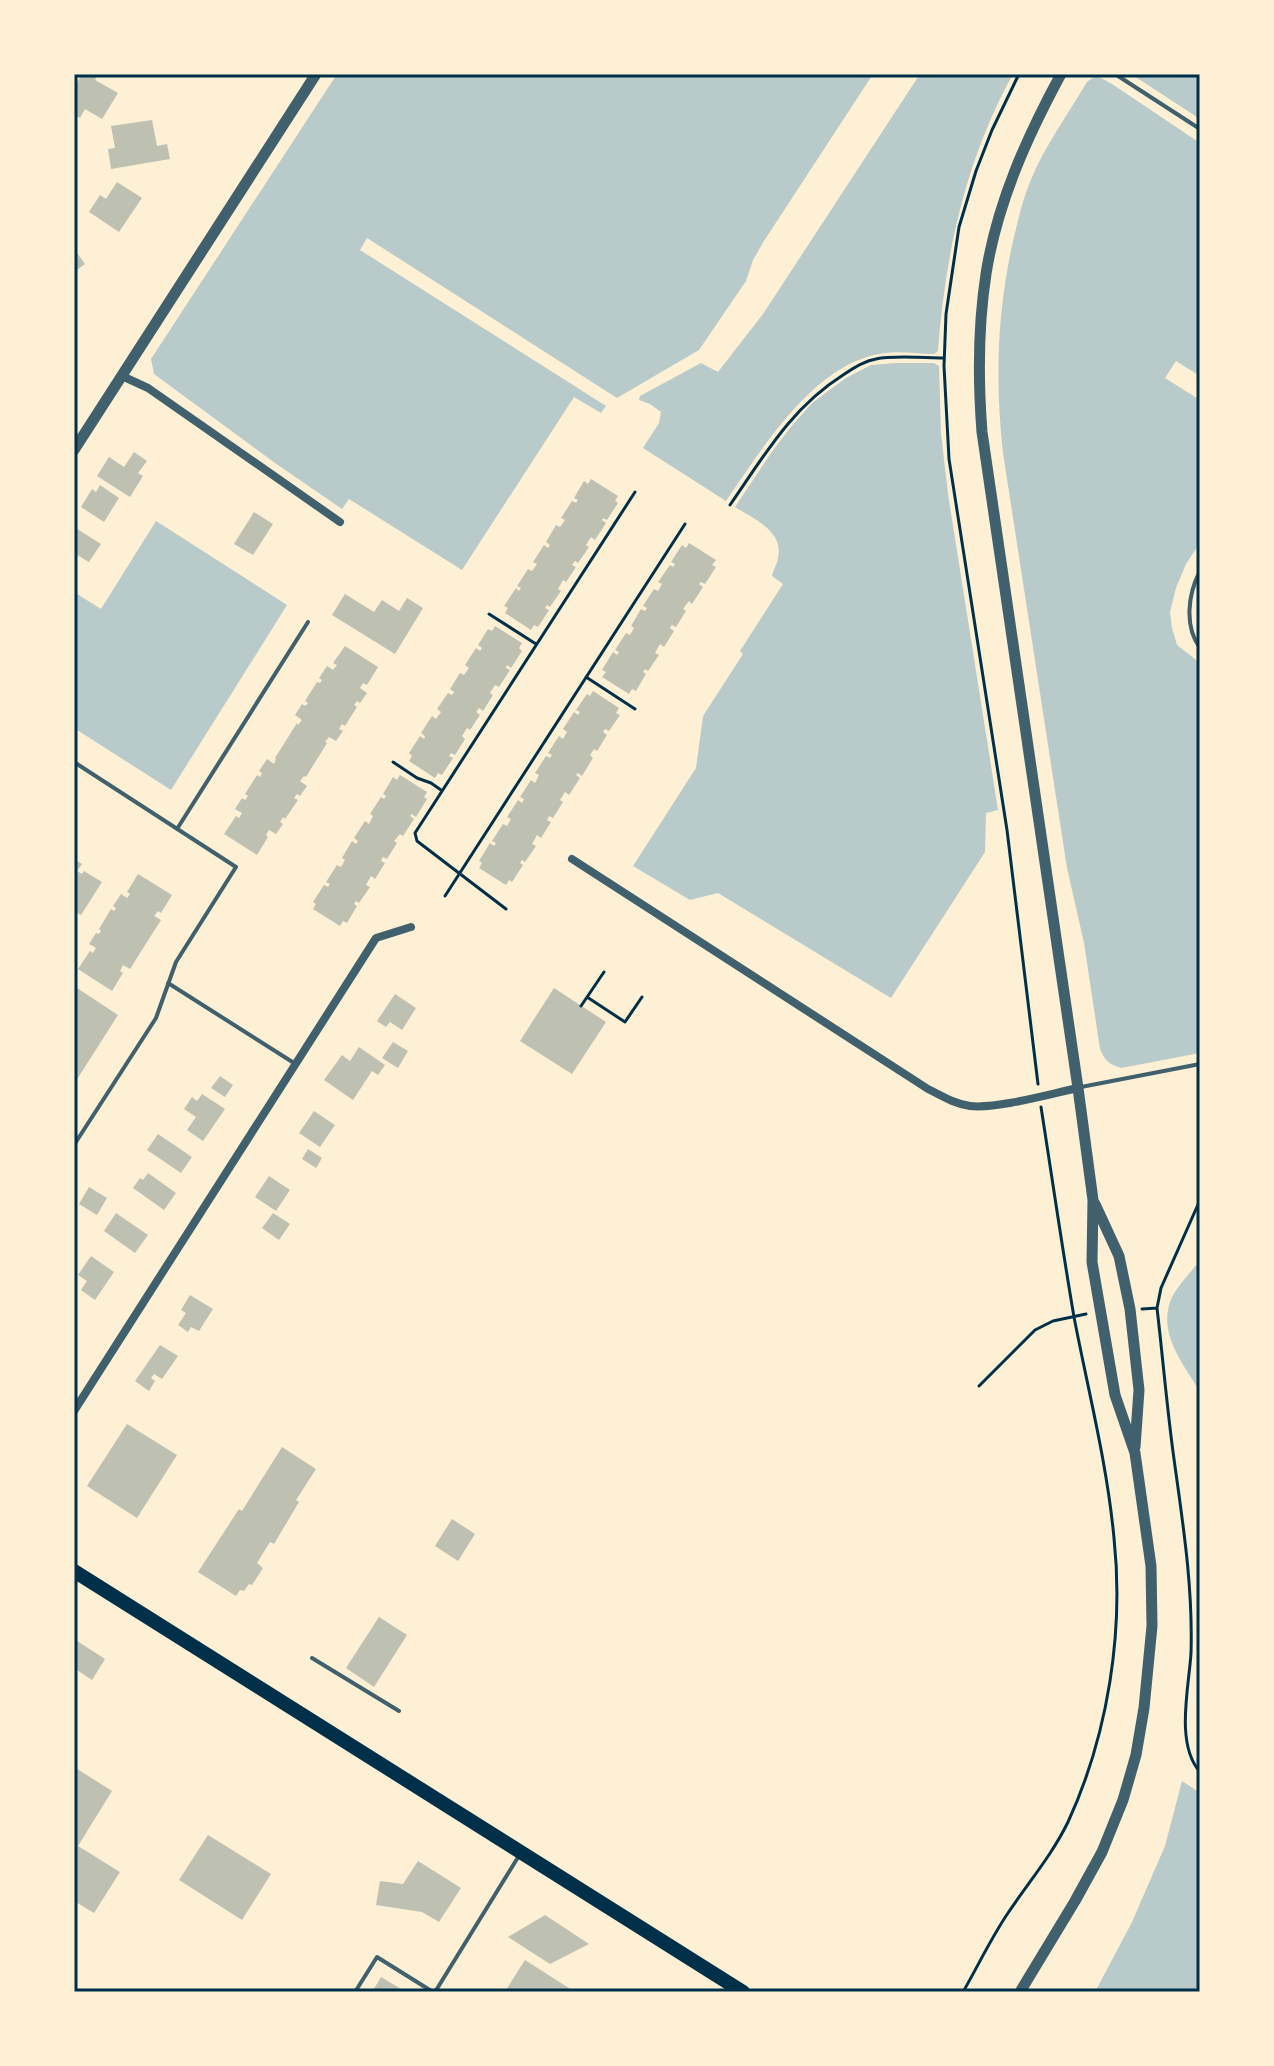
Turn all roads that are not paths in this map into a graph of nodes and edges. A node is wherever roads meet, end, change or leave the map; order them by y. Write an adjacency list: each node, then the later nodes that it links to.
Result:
1 (316, 74): 5 (street)
2 (1061, 74): 18 (street)
3 (1115, 74): 4 (lane)
4 (1200, 129)
5 (122, 376): 6 (street); 7 (street)
6 (74, 450)
7 (340, 522)
8 (1200, 571): 10 (lane)
9 (308, 622): 12 (lane)
10 (1200, 648)
11 (74, 762): 12 (lane)
12 (177, 829): 15 (lane)
13 (572, 859): 18 (street)
14 (411, 927): 16 (street)
15 (168, 983): 16 (lane); 19 (lane)
16 (296, 1064): 21 (street)
17 (1200, 1064): 18 (lane)
18 (1078, 1088): 20 (street)
19 (74, 1145)
20 (1093, 1200): 22 (street); 22 (street)
21 (74, 1411)
22 (1135, 1453): 30 (street)
23 (74, 1571): 26 (main road)
24 (312, 1658): 25 (lane)
25 (399, 1711)
26 (522, 1852): 28 (lane); 29 (main road)
27 (355, 1992): 28 (lane)
28 (434, 1992)
29 (743, 1992)
30 (1020, 1992)

